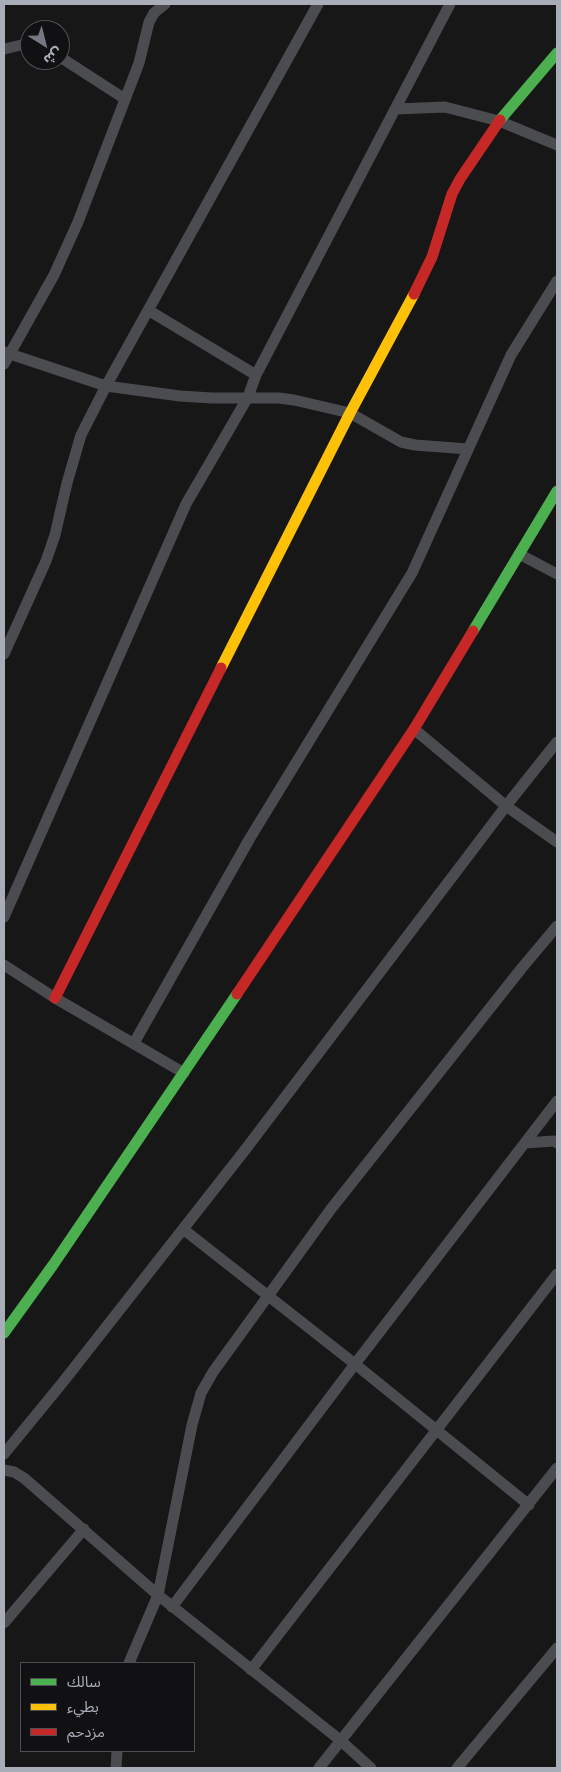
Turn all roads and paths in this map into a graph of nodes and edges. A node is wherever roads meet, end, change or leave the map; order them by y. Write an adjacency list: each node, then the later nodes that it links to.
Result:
1 (165, 4): 8 (street)
2 (318, 4): 13 (street)
3 (450, 4): 9 (street)
4 (20, 45): 5 (street)
5 (4, 49)
6 (557, 53): 10 (street)
7 (70, 63): 8 (street)
8 (125, 99): 14 (street)
9 (396, 109): 10 (street); 15 (street)
10 (499, 121): 11 (street); 18 (street)
11 (557, 145)
12 (557, 281): 19 (street)
13 (148, 310): 15 (street); 16 (street)
14 (5, 357): 16 (street)
15 (256, 376): 17 (street)
16 (106, 386): 17 (street); 23 (street)
17 (248, 397): 18 (street); 28 (street)
18 (350, 413): 19 (street); 31 (street)
19 (468, 449): 32 (street)
20 (557, 491): 21 (street)
21 (519, 554): 22 (street); 24 (street)
22 (557, 574)
23 (4, 654)
24 (414, 729): 26 (street); 33 (street)
25 (557, 742): 26 (street)
26 (506, 806): 27 (street); 37 (street)
27 (557, 842)
28 (4, 917)
29 (557, 926): 39 (street)
30 (4, 965): 31 (street)
31 (55, 998): 32 (street)
32 (134, 1043): 33 (street)
33 (184, 1073): 40 (street)
34 (557, 1101): 35 (street)
35 (525, 1143): 36 (street); 41 (street)
36 (557, 1143)
37 (183, 1229): 39 (street); 43 (street)
38 (557, 1274): 42 (street)
39 (268, 1297): 41 (street); 48 (street)
40 (4, 1333)
41 (355, 1364): 42 (street); 49 (street)
42 (436, 1430): 46 (street); 53 (street)
43 (4, 1454)
44 (557, 1468): 46 (street)
45 (4, 1470): 47 (street)
46 (528, 1505): 54 (street)
47 (84, 1529): 48 (street); 50 (street)
48 (158, 1595): 49 (street); 52 (street)
49 (172, 1607): 53 (street)
50 (4, 1623)
51 (557, 1648): 59 (street)
52 (129, 1662)
53 (251, 1670): 54 (street)
54 (340, 1740): 57 (street); 58 (street)
55 (118, 1752): 56 (street)
56 (116, 1768)
57 (319, 1768)
58 (371, 1768)
59 (457, 1768)

